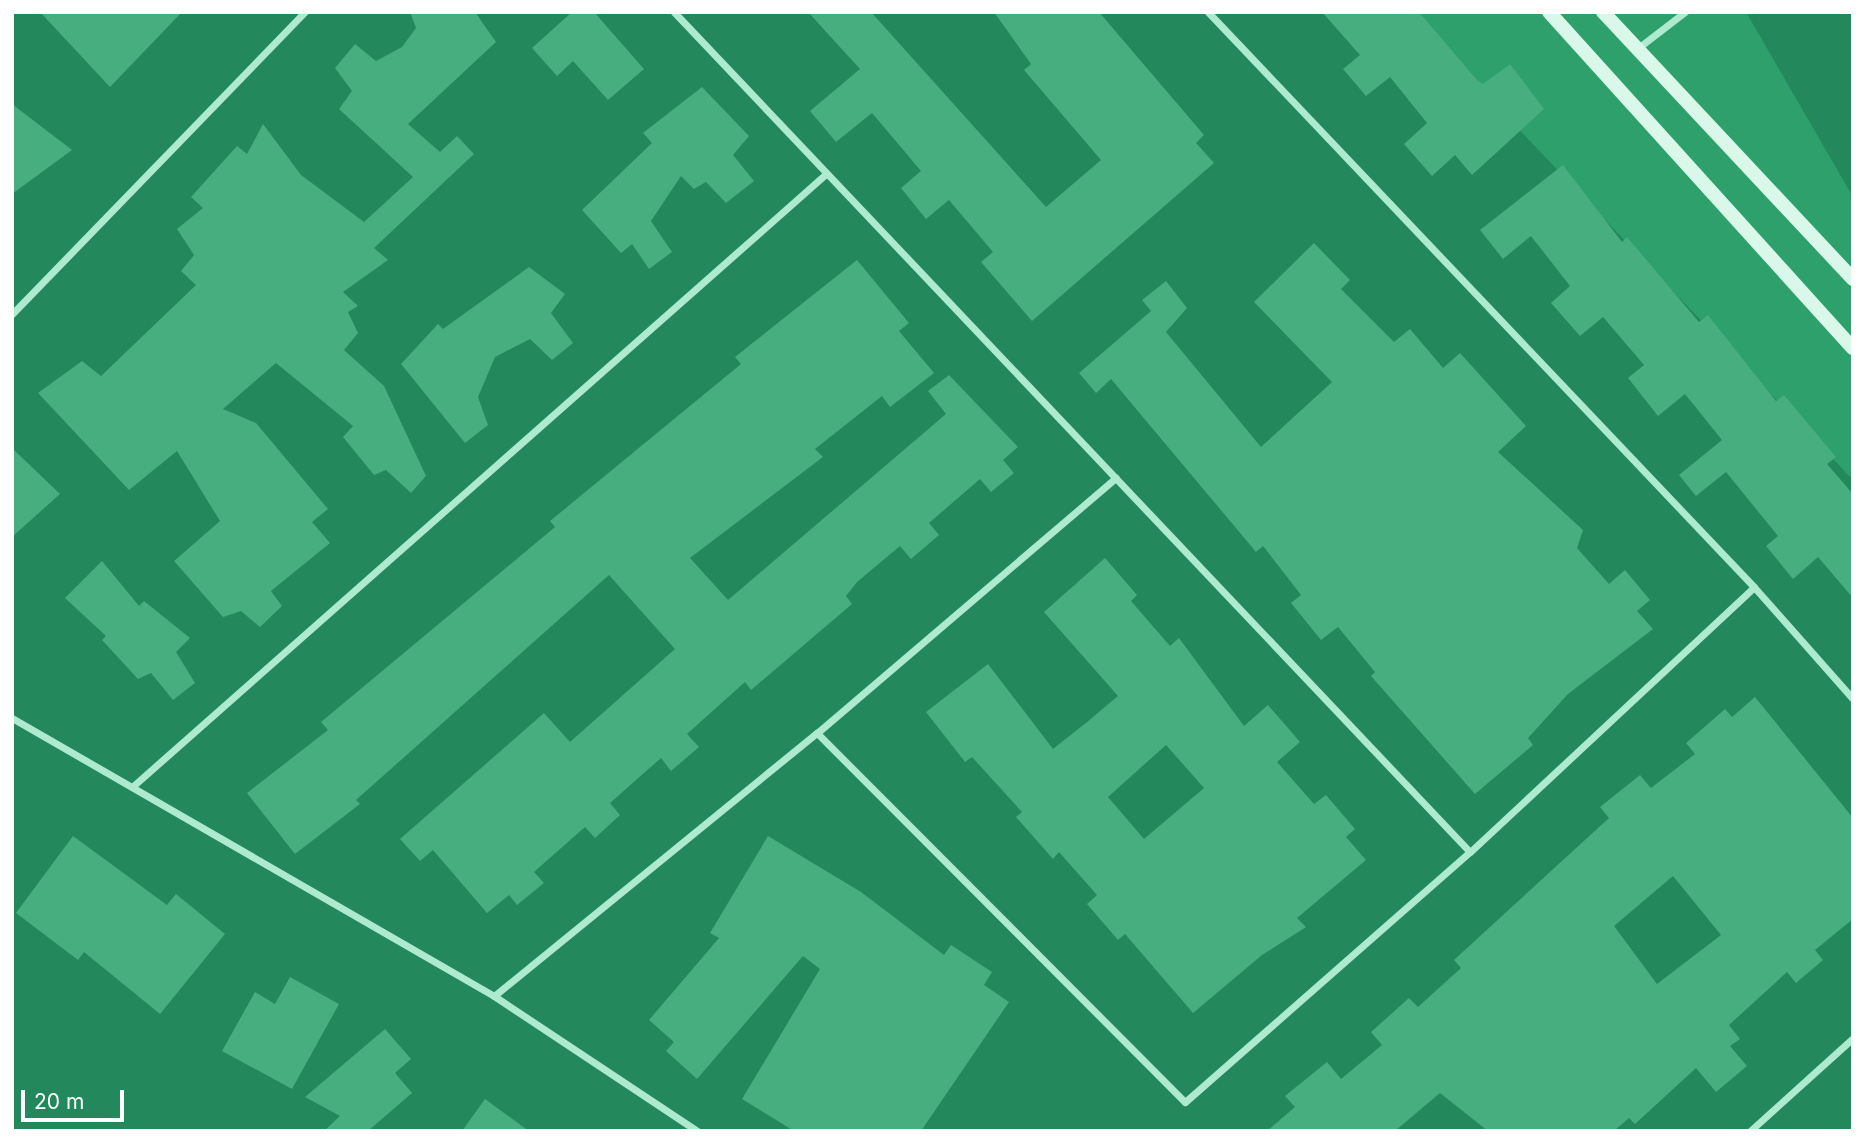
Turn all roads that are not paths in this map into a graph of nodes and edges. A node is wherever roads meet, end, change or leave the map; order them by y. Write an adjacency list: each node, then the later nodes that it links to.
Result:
1 (305, 12): 10 (street)
2 (674, 12): 8 (street)
3 (1208, 12): 13 (street)
4 (1549, 12): 11 (street)
5 (1603, 12): 7 (street)
6 (1685, 12): 7 (street)
7 (1638, 48): 9 (street)
8 (827, 173): 12 (street); 17 (street)
9 (1853, 279)
10 (12, 314)
11 (1853, 348)
12 (1116, 478): 16 (street); 18 (street)
13 (1754, 587): 14 (street); 18 (street)
14 (1853, 699)
15 (12, 718): 17 (street)
16 (817, 733): 18 (street); 19 (street)
17 (132, 787): 19 (street)
18 (1470, 852)
19 (494, 996): 21 (street)
20 (1853, 1038): 22 (street)
21 (696, 1131)
22 (1750, 1131)

